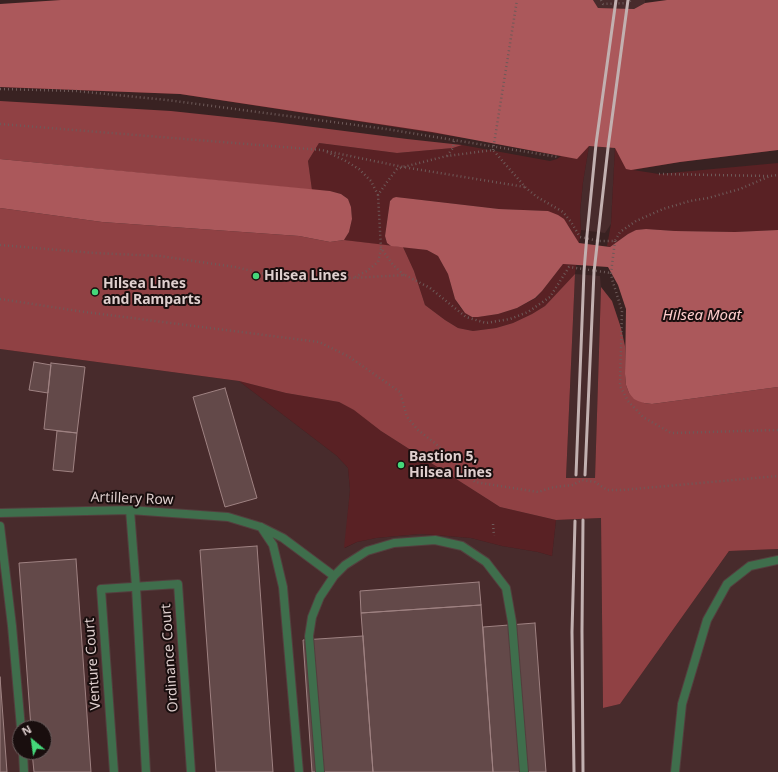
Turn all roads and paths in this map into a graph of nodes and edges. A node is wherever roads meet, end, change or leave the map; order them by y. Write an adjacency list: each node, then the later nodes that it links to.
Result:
1 (517, 0): 8 (path, bridge)
2 (601, 0): 3 (path)
3 (632, 0)
4 (0, 89): 6 (path)
5 (0, 124): 7 (path)
6 (454, 140): 9 (path); 10 (path)
7 (321, 150): 11 (path); 16 (path)
8 (493, 150): 9 (path); 15 (path)
9 (447, 156): 11 (path)
10 (558, 157)
11 (403, 167): 15 (path); 16 (path)
12 (659, 174): 14 (path)
13 (778, 175): 14 (path)
14 (770, 176): 17 (path)
15 (526, 188): 17 (path)
16 (378, 195): 19 (path)
17 (615, 241): 20 (path)
18 (0, 245): 22 (path)
19 (381, 248): 21 (path); 22 (path)
20 (611, 273): 21 (path); 24 (path)
21 (404, 275): 22 (path)
22 (353, 278)
23 (0, 299): 25 (path)
24 (778, 430)
25 (778, 476)
26 (130, 510): 27 (street, Artillery Row); 30 (street, Artillery Row); 34 (street)
27 (0, 512)
28 (493, 524): 31 (path)
29 (0, 526): 35 (street)
30 (261, 527): 33 (street, Artillery Row); 41 (street)
31 (494, 536)
32 (778, 560): 44 (street)
33 (334, 576): 42 (street); 43 (street)
34 (136, 587): 38 (street, Venture Court); 39 (street); 40 (street, Ordinance Court)
35 (20, 720)
36 (23, 760): 37 (street)
37 (24, 772)
38 (114, 772)
39 (146, 772)
40 (191, 772)
41 (299, 772)
42 (320, 772)
43 (524, 772)
44 (675, 772)

